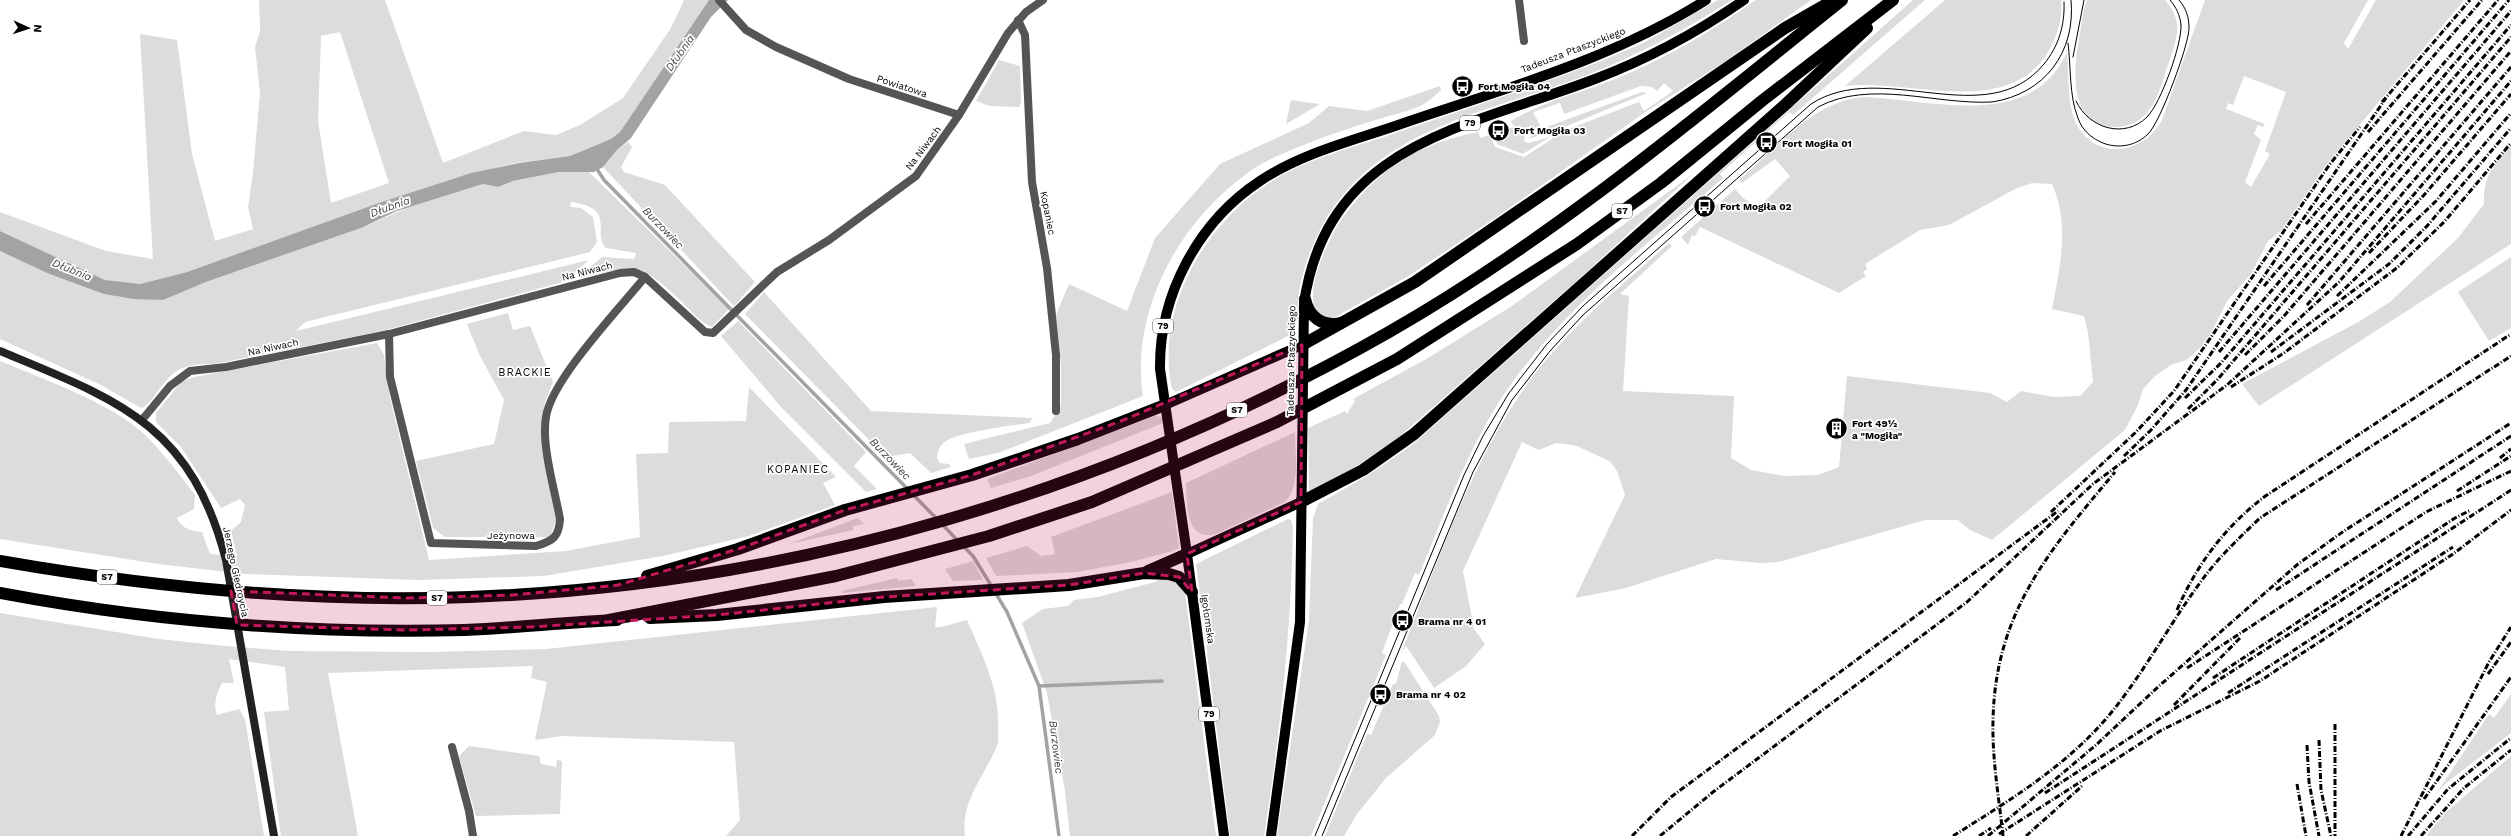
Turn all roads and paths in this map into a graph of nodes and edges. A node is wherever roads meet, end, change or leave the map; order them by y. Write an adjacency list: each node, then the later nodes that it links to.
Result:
1 (719, 0): 12 (street, Powiatowa)
2 (1043, 0): 10 (street)
3 (1518, 0): 11 (street)
4 (1706, 0): 19 (main road, Tadeusza Ptaszyckiego / 79)
5 (1744, 0): 14 (main road, Tadeusza Ptaszyckiego / 79)
6 (1833, 0): 15 (highway)
7 (1842, 0): 26 (highway, S7)
8 (1893, 0): 29 (highway, S7)
9 (1897, 0): 22 (highway)
10 (1018, 20): 12 (street); 20 (street, Kopaniec)
11 (1524, 41)
12 (959, 115): 13 (street, Na Niwach)
13 (645, 277): 16 (street, Na Niwach); 16 (street, Jeżynowa)
14 (1304, 298): 15 (highway); 17 (main road, Tadeusza Ptaszyckiego / 79)
15 (1344, 323): 17 (highway)
16 (390, 334): 21 (street, Na Niwach)
17 (1302, 345): 19 (main road); 22 (main road, Tadeusza Ptaszyckiego / 79)
18 (0, 351): 21 (street, Jerzego Giedroycia)
19 (1165, 405): 23 (main road, Igołomska / 79); 26 (highway)
20 (1056, 411)
21 (142, 420): 31 (street, Jerzego Giedroycia)
22 (1301, 502): 23 (main road); 34 (main road, 79)
23 (1187, 554): 25 (highway); 27 (main road, Igołomska / 79)
24 (0, 561): 26 (highway, S7)
25 (1144, 573): 27 (highway); 29 (highway)
26 (618, 585)
27 (1192, 592): 33 (main road, Igołomska / 79)
28 (0, 593): 29 (highway, S7)
29 (609, 620)
30 (452, 747): 32 (street)
31 (274, 836)
32 (473, 836)
33 (1224, 836)
34 (1271, 836)

